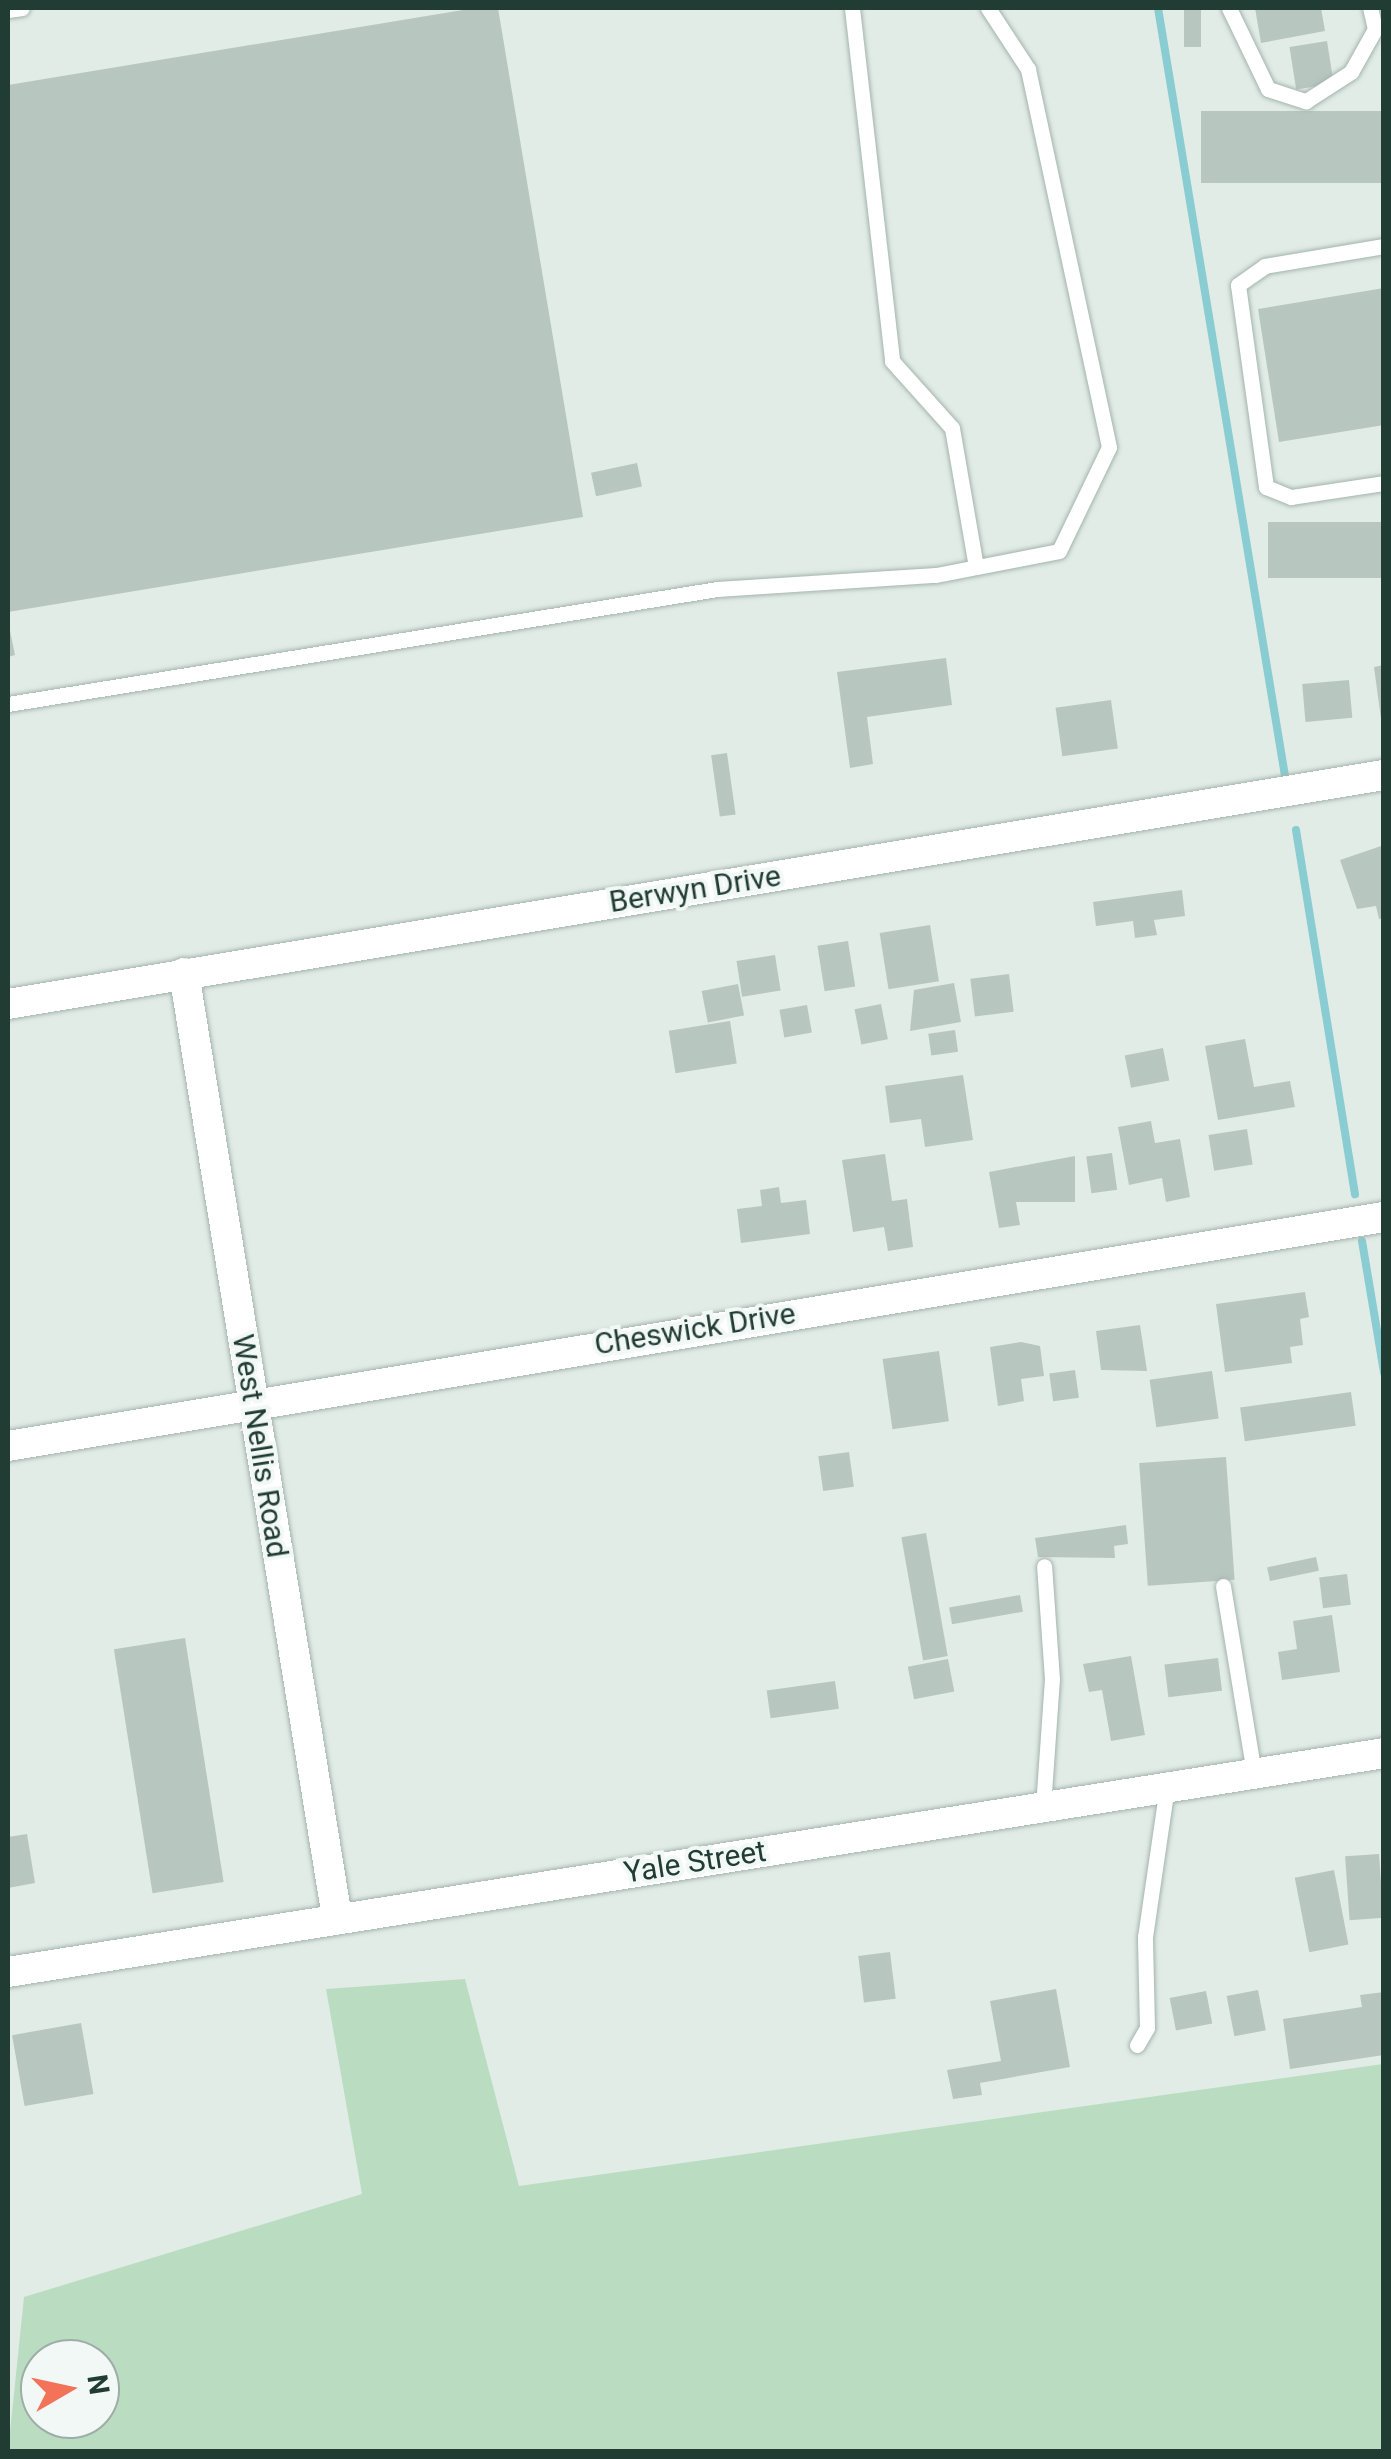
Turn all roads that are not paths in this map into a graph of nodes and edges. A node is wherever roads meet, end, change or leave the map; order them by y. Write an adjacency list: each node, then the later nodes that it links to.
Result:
1 (22, 8): 6 (lane)
2 (852, 8): 9 (lane)
3 (988, 8): 9 (lane)
4 (1229, 8): 5 (lane)
5 (1370, 8)
6 (8, 10)
7 (1384, 246): 8 (lane)
8 (1384, 483)
9 (976, 567): 10 (lane)
10 (8, 704)
11 (1384, 775): 12 (street, Berwyn Drive)
12 (184, 973): 13 (street, Berwyn Drive); 15 (street, West Nellis Road)
13 (8, 1004)
14 (1384, 1217): 15 (street, Cheswick Drive)
15 (252, 1400): 16 (street, Cheswick Drive); 23 (street, West Nellis Road)
16 (8, 1446)
17 (1044, 1566): 22 (lane)
18 (1224, 1586): 20 (lane)
19 (1384, 1753): 20 (street, Yale Street)
20 (1254, 1773): 21 (street, Yale Street)
21 (1167, 1787): 22 (street, Yale Street); 25 (lane)
22 (1043, 1807): 23 (street, Yale Street)
23 (337, 1918): 24 (street, Yale Street)
24 (8, 1972)
25 (1137, 2045)

